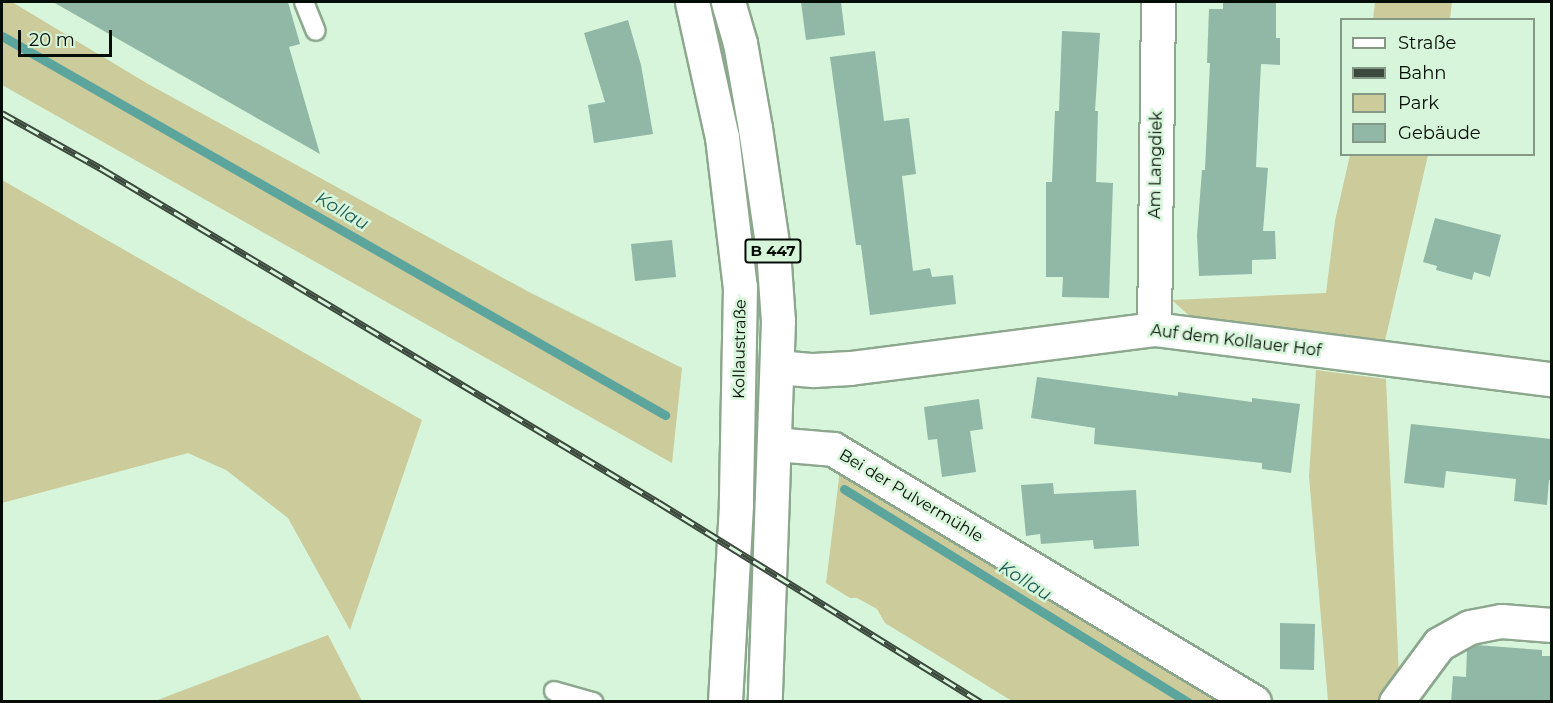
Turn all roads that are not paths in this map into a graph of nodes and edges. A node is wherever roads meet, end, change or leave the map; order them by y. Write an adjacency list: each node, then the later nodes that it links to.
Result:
1 (304, 2): 5 (lane)
2 (692, 2): 13 (street, Kollaustraße / B 447)
3 (728, 2): 7 (street, B 447)
4 (1158, 2): 6 (street, Am Langdiek)
5 (316, 31)
6 (1155, 329): 7 (street, Auf dem Kollauer Hof); 8 (street, Auf dem Kollauer Hof)
7 (777, 367): 9 (street, B 447)
8 (1551, 379)
9 (775, 444): 14 (street, B 447); 15 (street, Bei der Pulvermühle)
10 (1551, 625): 16 (street)
11 (554, 691): 12 (lane)
12 (593, 702)
13 (725, 702)
14 (765, 702)
15 (1254, 702)
16 (1396, 702)

